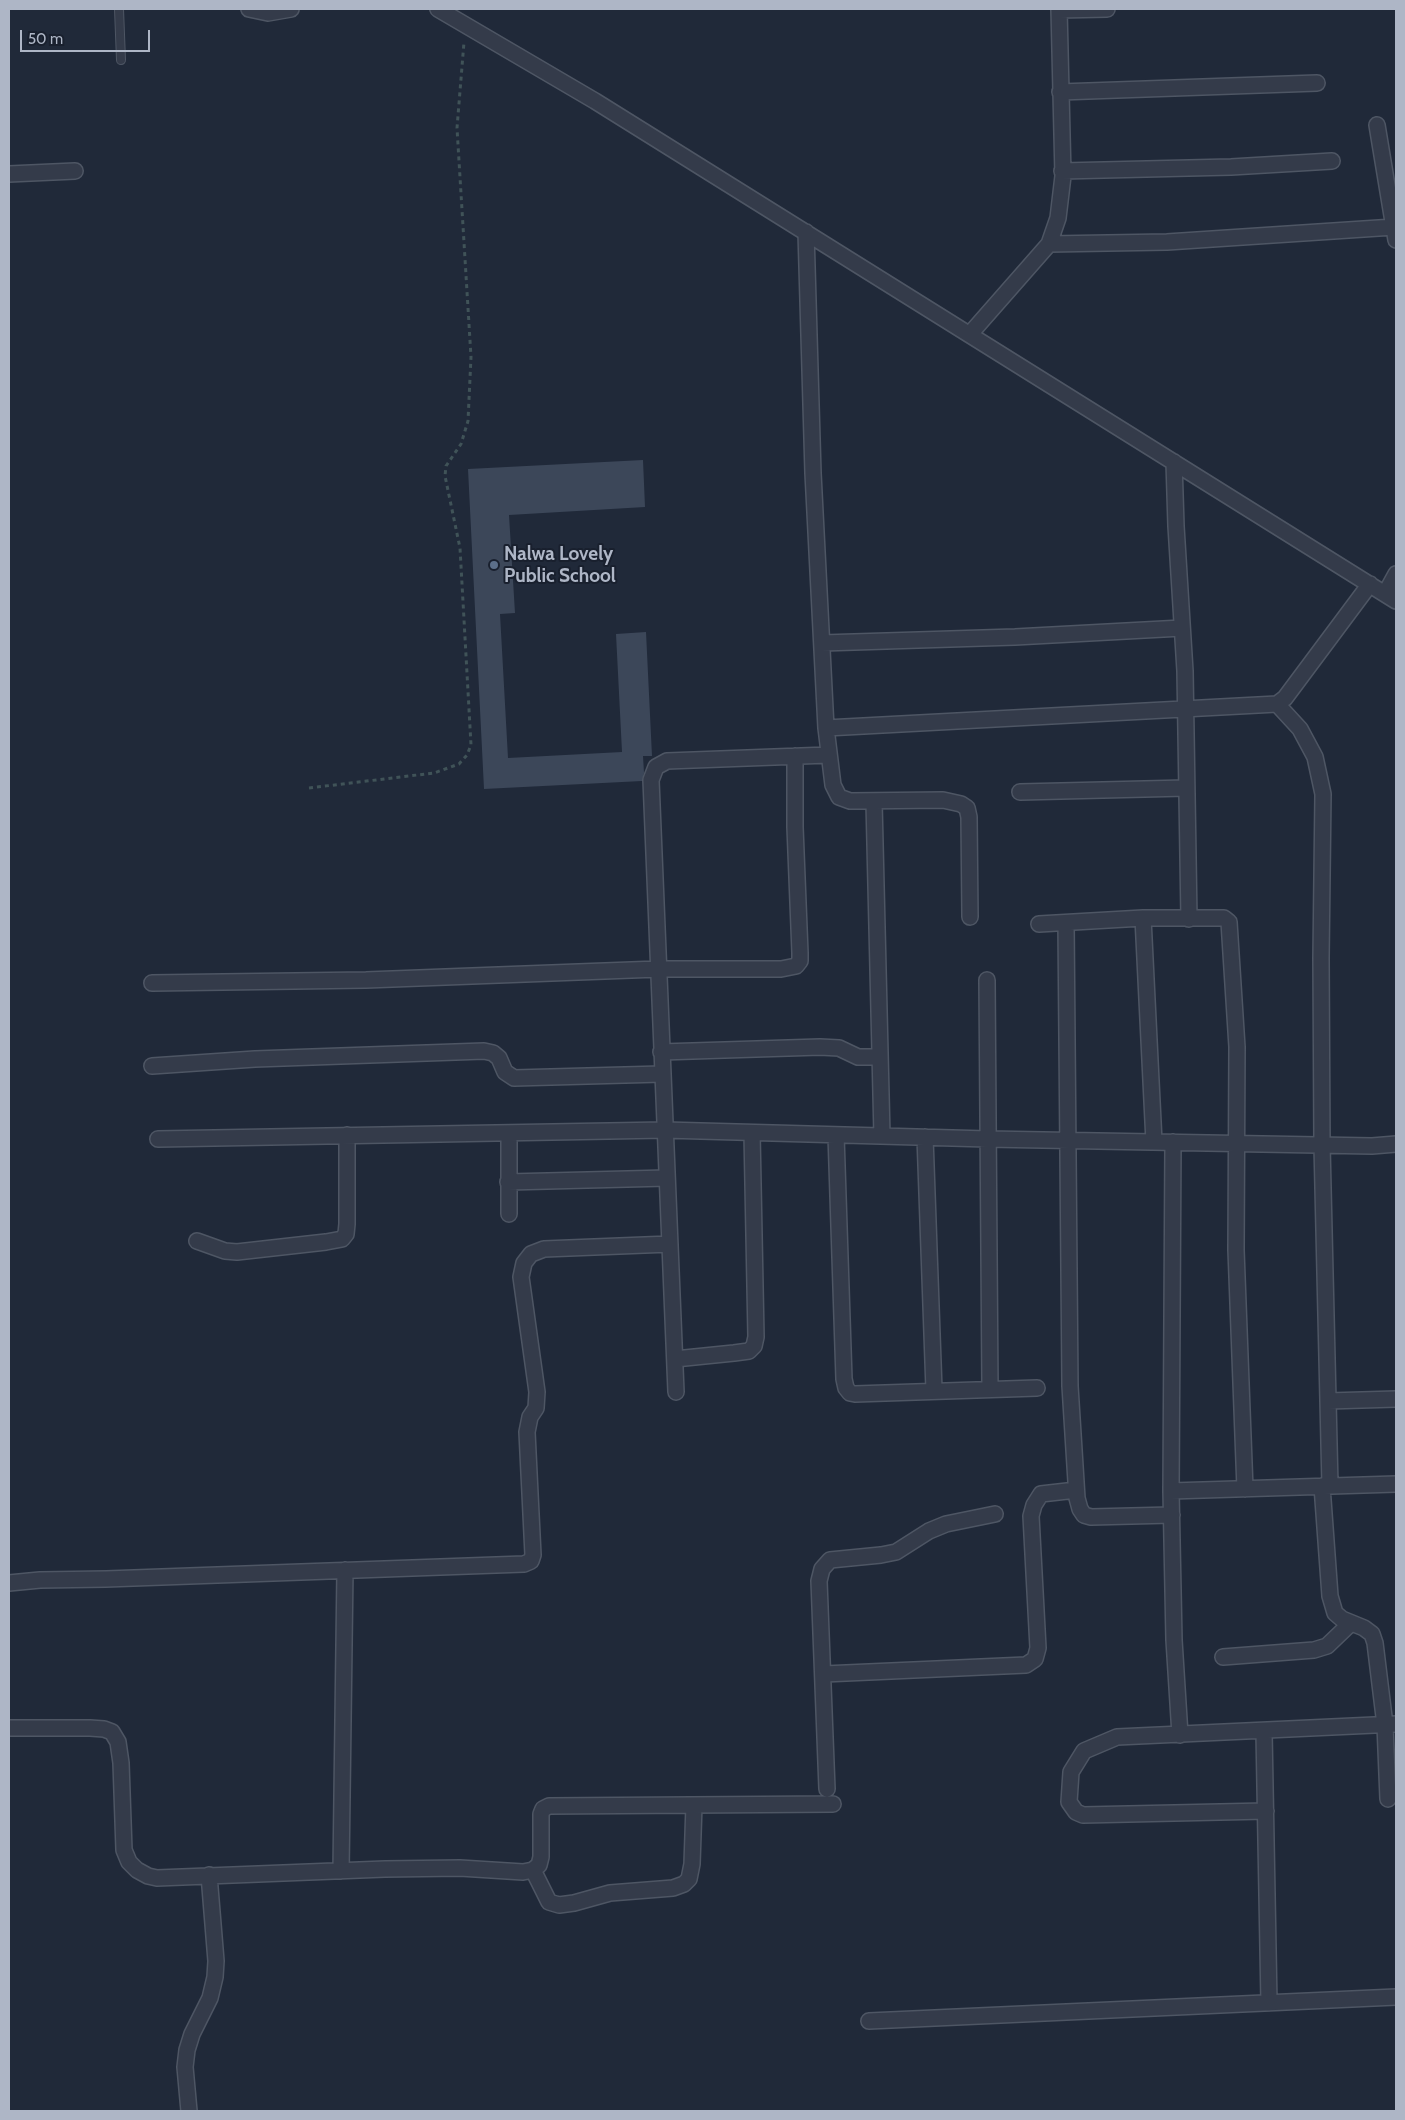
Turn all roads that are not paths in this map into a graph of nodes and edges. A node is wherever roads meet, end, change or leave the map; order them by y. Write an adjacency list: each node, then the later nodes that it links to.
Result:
1 (119, 9): 7 (lane)
2 (249, 9): 3 (street)
3 (291, 9)
4 (438, 9): 15 (street)
5 (1106, 9): 6 (street)
6 (1059, 10): 9 (street)
7 (121, 60)
8 (1317, 83): 9 (street)
9 (1060, 92): 13 (street)
10 (1377, 125): 16 (street)
11 (1332, 161): 13 (street)
12 (75, 171): 14 (street)
13 (1062, 171): 17 (street)
14 (9, 174)
15 (806, 232): 18 (street); 24 (street)
16 (1395, 233): 17 (street)
17 (1049, 244): 18 (street)
18 (970, 334): 19 (street)
19 (1174, 462): 21 (street); 23 (street)
20 (1396, 574): 22 (street)
21 (1370, 584): 22 (street); 25 (street)
22 (1391, 597)
23 (1182, 628): 24 (street); 26 (street)
24 (822, 643): 27 (street)
25 (1277, 704): 26 (street); 59 (street)
26 (1186, 710): 27 (street); 30 (street)
27 (826, 728): 28 (street)
28 (828, 755): 29 (street); 32 (street)
29 (795, 756): 38 (street); 38 (street)
30 (1186, 788): 31 (street); 35 (street)
31 (1020, 792)
32 (874, 802): 33 (street); 42 (street)
33 (970, 917)
34 (1143, 918): 35 (street); 36 (street); 55 (street)
35 (1188, 919): 57 (street)
36 (1066, 923): 37 (street); 54 (street)
37 (1039, 924)
38 (658, 970): 40 (street); 41 (street)
39 (987, 980): 53 (street)
40 (152, 983)
41 (662, 1052): 42 (street); 44 (street)
42 (880, 1057): 50 (street)
43 (152, 1066): 44 (street)
44 (662, 1074): 45 (street)
45 (665, 1130): 46 (street); 47 (street); 60 (street)
46 (509, 1132): 48 (street); 61 (street)
47 (752, 1133): 49 (street); 65 (street)
48 (347, 1135): 52 (street); 63 (street)
49 (836, 1135): 50 (street); 68 (street)
50 (882, 1136): 51 (street)
51 (925, 1137): 53 (street); 68 (street)
52 (158, 1139)
53 (988, 1139): 54 (street); 67 (street)
54 (1067, 1140): 55 (street); 75 (street)
55 (1154, 1142): 56 (street)
56 (1173, 1142): 57 (street); 76 (street)
57 (1237, 1143): 59 (street); 74 (street)
58 (1396, 1144): 59 (street)
59 (1322, 1145): 71 (street)
60 (667, 1178): 61 (street); 64 (street)
61 (508, 1182): 62 (street)
62 (509, 1214)
63 (196, 1241)
64 (670, 1244): 65 (street); 79 (street)
65 (675, 1359): 69 (street)
66 (1037, 1388): 67 (street)
67 (990, 1389): 68 (street)
68 (934, 1390)
69 (676, 1392)
70 (1396, 1399): 71 (street)
71 (1328, 1400): 73 (street)
72 (1396, 1484): 73 (street)
73 (1326, 1486): 74 (street); 81 (street)
74 (1245, 1489): 76 (street)
75 (1076, 1490): 78 (street); 83 (street)
76 (1171, 1491): 78 (street)
77 (995, 1514): 83 (street)
78 (1172, 1515): 87 (street)
79 (345, 1570): 80 (street); 94 (street)
80 (9, 1583)
81 (1351, 1623): 82 (street); 84 (street)
82 (1223, 1658)
83 (824, 1674): 88 (street)
84 (1391, 1724): 86 (street); 89 (street)
85 (9, 1728): 95 (street)
86 (1264, 1732): 87 (street); 92 (street)
87 (1180, 1735): 92 (street)
88 (827, 1788)
89 (1388, 1799)
90 (833, 1804): 91 (street)
91 (694, 1805): 93 (street); 93 (street)
92 (1266, 1811): 97 (street)
93 (533, 1870): 94 (street)
94 (341, 1871): 95 (street)
95 (209, 1876): 99 (street)
96 (1396, 1997): 97 (street)
97 (1269, 2003): 98 (street)
98 (869, 2021)
99 (189, 2111)

